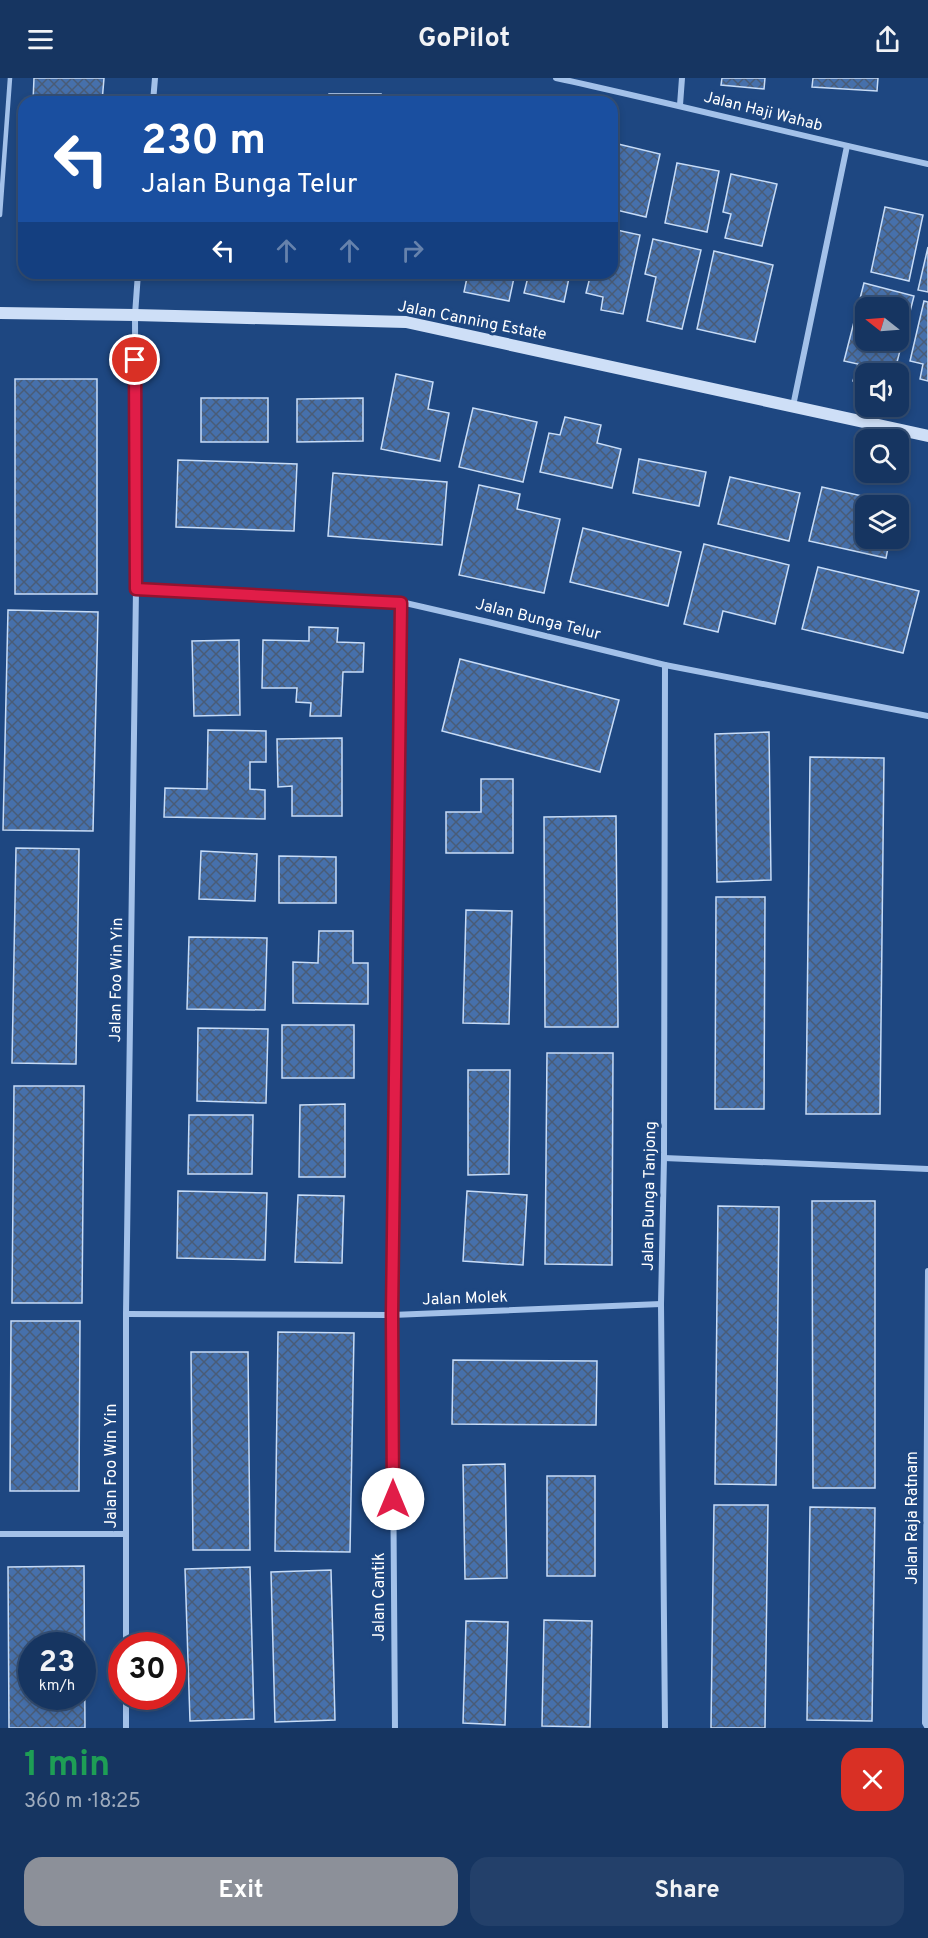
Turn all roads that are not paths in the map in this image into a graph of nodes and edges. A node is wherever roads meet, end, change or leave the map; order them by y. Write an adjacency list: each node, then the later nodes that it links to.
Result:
1 (10, 78): 9 (lane)
2 (155, 78): 5 (street)
3 (556, 78): 6 (street, Jalan Haji Wahab)
4 (682, 78): 6 (street)
5 (154, 96)
6 (680, 105): 7 (street, Jalan Haji Wahab)
7 (847, 147): 8 (street, Jalan Haji Wahab); 13 (street)
8 (928, 164)
9 (0, 215)
10 (138, 279): 12 (street, Jalan Foo Win Yin)
11 (0, 314): 12 (street, Jalan Canning Estate)
12 (135, 315): 13 (street, Jalan Canning Estate); 15 (street, Jalan Foo Win Yin)
13 (793, 406): 14 (street, Jalan Canning Estate)
14 (928, 436)
15 (136, 589): 16 (street, Jalan Bunga Telur); 23 (street, Jalan Foo Win Yin)
16 (401, 603): 17 (street, Jalan Bunga Telur); 24 (street, Jalan Cantik)
17 (665, 665): 18 (street, Jalan Bunga Telur); 19 (street, Jalan Bunga Tanjong)
18 (928, 716)
19 (664, 1158): 20 (street); 22 (street, Jalan Bunga Tanjong)
20 (928, 1169)
21 (928, 1271): 32 (street, Jalan Raja Ratnam)
22 (661, 1304): 24 (street, Jalan Molek); 31 (street, Jalan Bunga Tanjong)
23 (126, 1314): 24 (street, Jalan Molek); 26 (street, Jalan Foo Win Yin)
24 (392, 1315): 30 (street, Jalan Cantik)
25 (0, 1534): 26 (street)
26 (126, 1534): 27 (street, Jalan Foo Win Yin)
27 (126, 1632)
28 (126, 1710): 29 (street)
29 (126, 1728)
30 (395, 1728)
31 (665, 1728)
32 (928, 1728)

